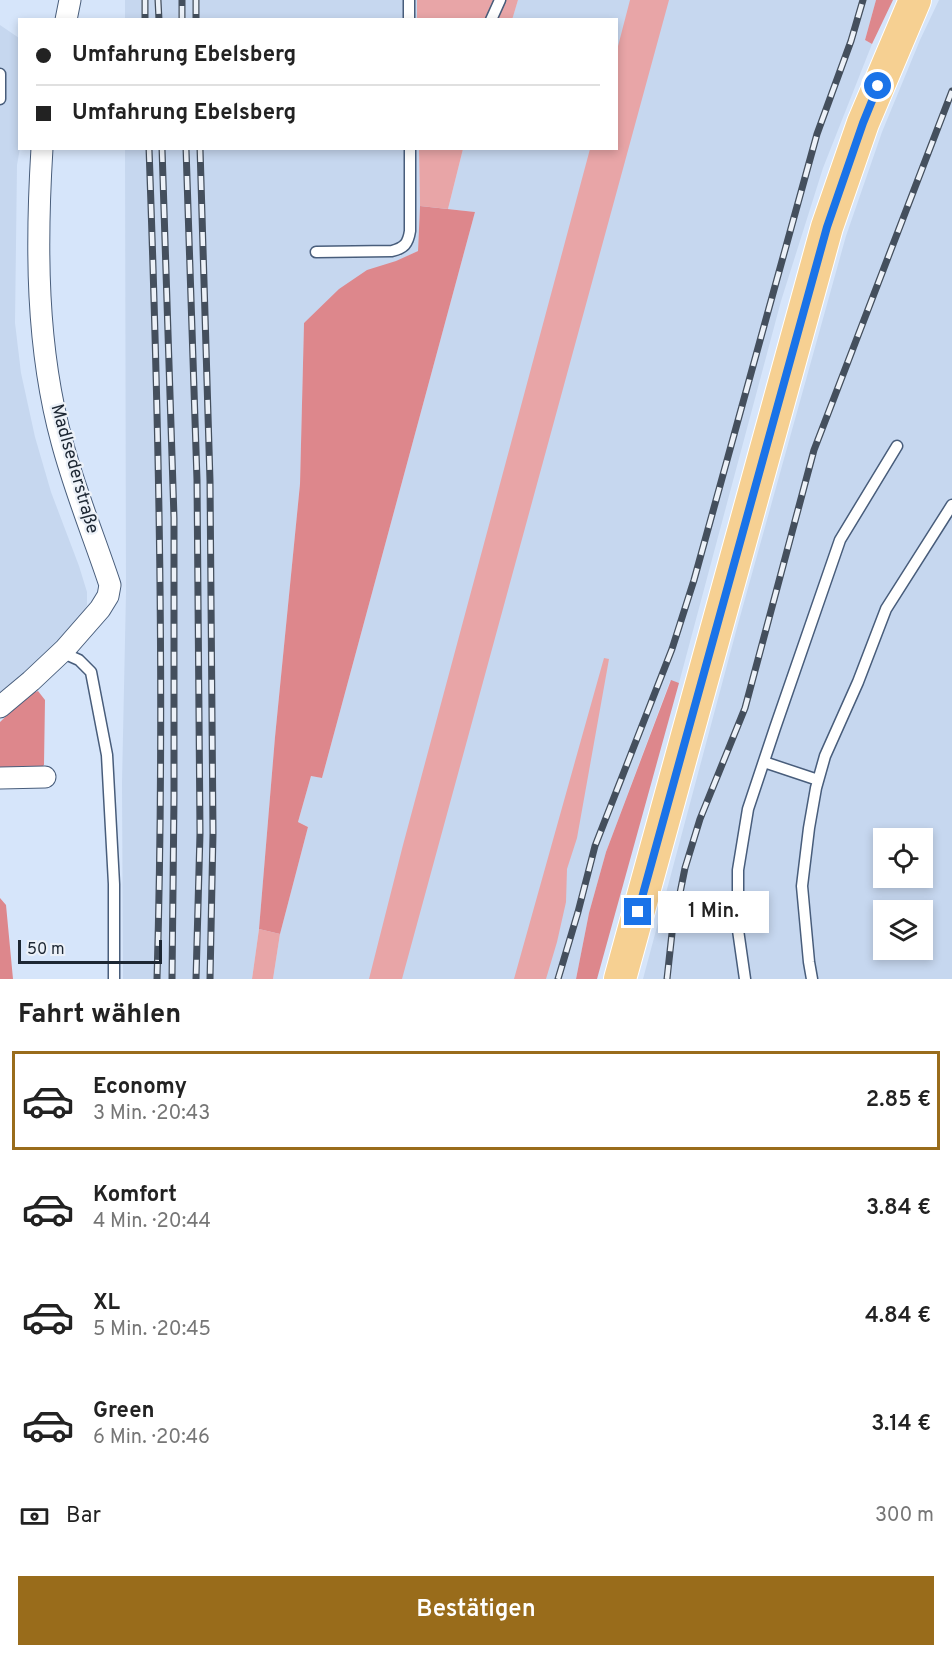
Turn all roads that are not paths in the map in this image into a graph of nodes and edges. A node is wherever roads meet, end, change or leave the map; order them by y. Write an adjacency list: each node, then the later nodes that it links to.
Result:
1 (70, 0): 5 (street)
2 (409, 0): 6 (lane)
3 (915, 0): 22 (main road)
4 (498, 1): 7 (lane)
5 (66, 18)
6 (409, 18)
7 (492, 18)
8 (0, 75): 9 (lane)
9 (0, 99)
10 (42, 150): 15 (street, Madlsederstraße)
11 (410, 150): 12 (lane)
12 (316, 252)
13 (897, 446): 17 (lane)
14 (952, 505): 20 (lane)
15 (61, 652): 16 (street, Madlsederstraße); 21 (lane)
16 (0, 706)
17 (764, 762): 20 (lane); 23 (lane)
18 (45, 777): 19 (street)
19 (0, 778)
20 (818, 780): 24 (lane)
21 (114, 979)
22 (620, 979)
23 (745, 979)
24 (812, 979)

